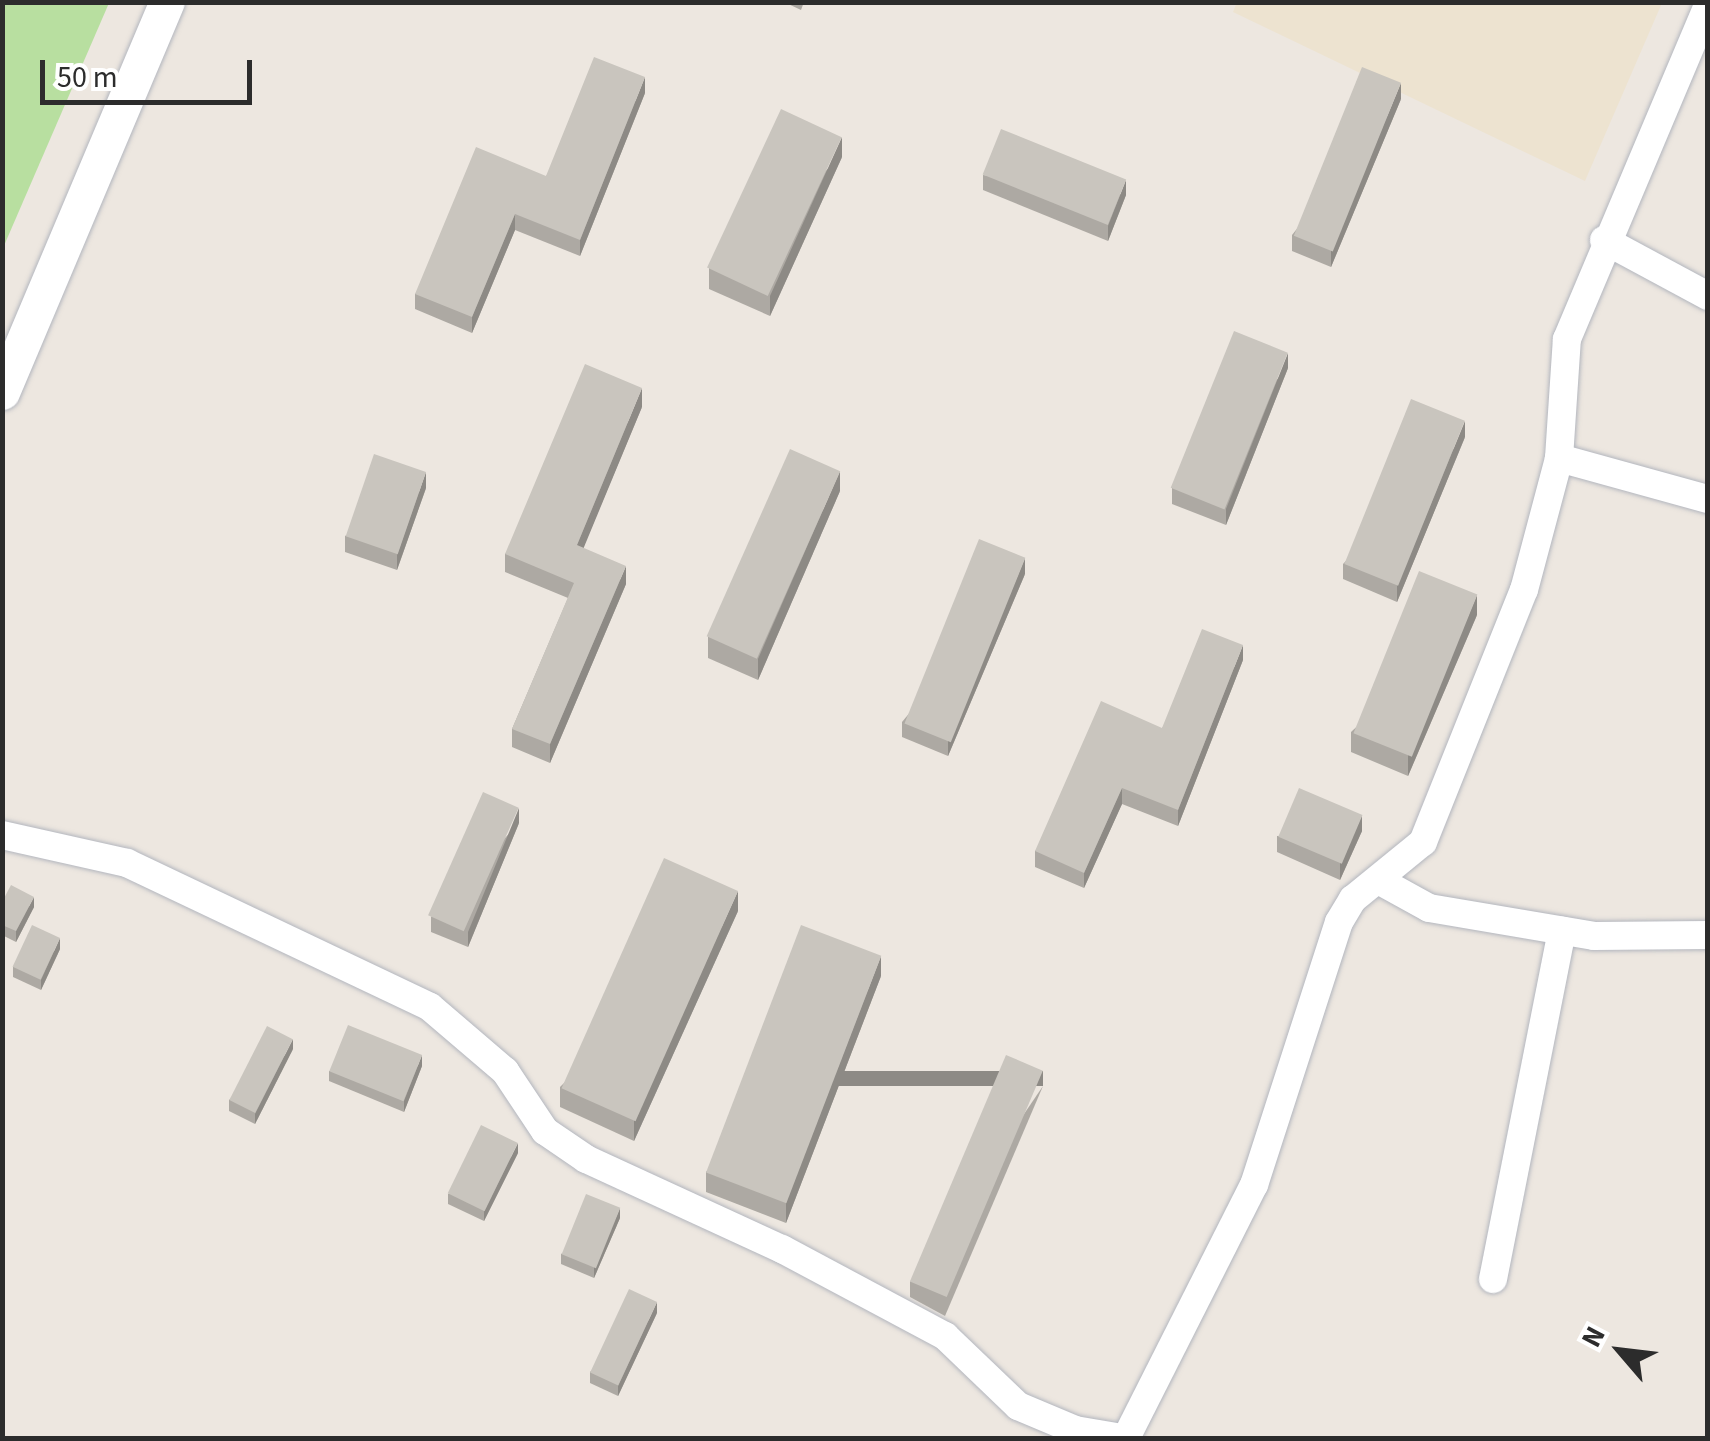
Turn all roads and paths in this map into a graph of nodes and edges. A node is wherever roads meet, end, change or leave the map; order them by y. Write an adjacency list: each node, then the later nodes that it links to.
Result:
1 (166, 2): 5 (street)
2 (1708, 6): 3 (street)
3 (1604, 240): 4 (street); 6 (street)
4 (1708, 296)
5 (2, 392)
6 (1559, 458): 7 (street); 9 (street)
7 (1708, 499)
8 (2, 835): 13 (street)
9 (1380, 881): 10 (street); 13 (street)
10 (1562, 931): 11 (street); 12 (street)
11 (1708, 934)
12 (1493, 1278)
13 (1124, 1438)

